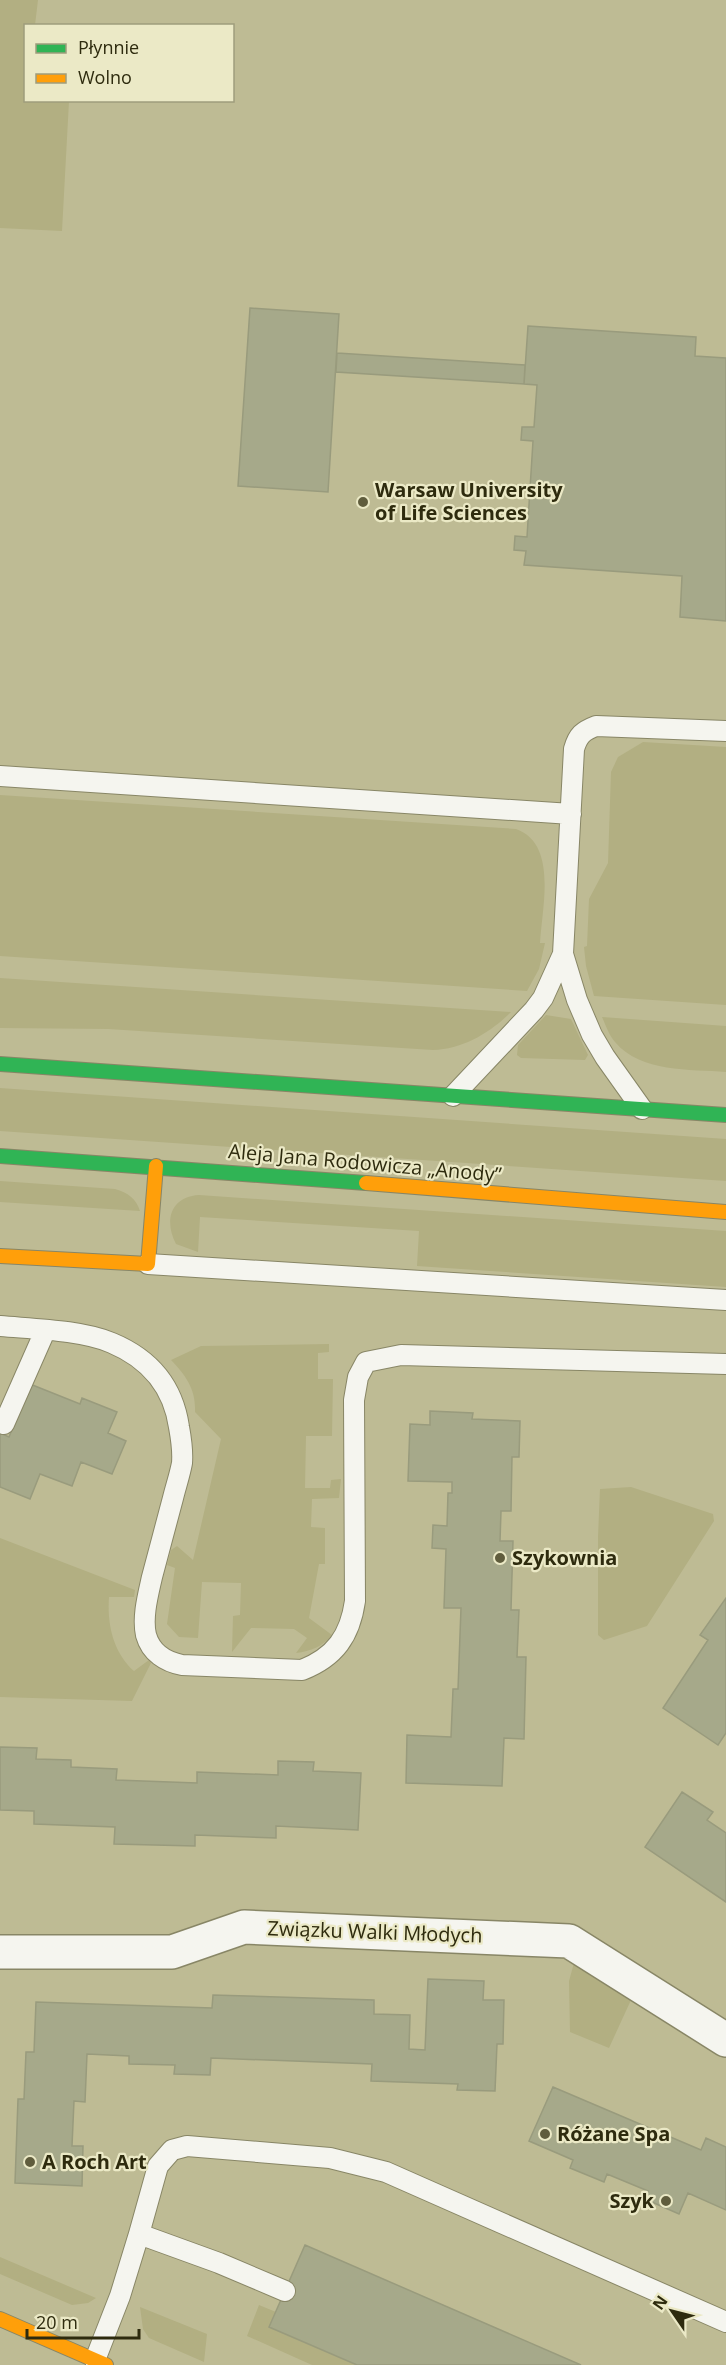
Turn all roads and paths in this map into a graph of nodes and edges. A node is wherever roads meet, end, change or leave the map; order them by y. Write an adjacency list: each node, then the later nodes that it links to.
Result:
1 (726, 731): 3 (lane)
2 (0, 776): 3 (lane)
3 (571, 814): 4 (lane)
4 (563, 954): 6 (lane); 7 (lane)
5 (0, 1064): 6 (main road)
6 (453, 1096): 7 (main road)
7 (642, 1109): 8 (main road)
8 (726, 1115)
9 (0, 1156): 10 (main road, Aleja Jana Rodowicza „Anody”)
10 (156, 1166): 11 (main road, Aleja Jana Rodowicza „Anody”); 13 (main road)
11 (726, 1212)
12 (0, 1256): 13 (main road)
13 (148, 1264): 14 (lane)
14 (726, 1300)
15 (0, 1326): 16 (lane)
16 (45, 1331): 17 (lane); 18 (lane)
17 (726, 1364)
18 (4, 1424)
19 (0, 1952): 20 (street, Związku Walki Młodych)
20 (726, 2040)
21 (139, 2234): 22 (lane); 24 (lane); 25 (lane)
22 (285, 2291)
23 (0, 2319): 25 (main road)
24 (726, 2322)
25 (100, 2363)

